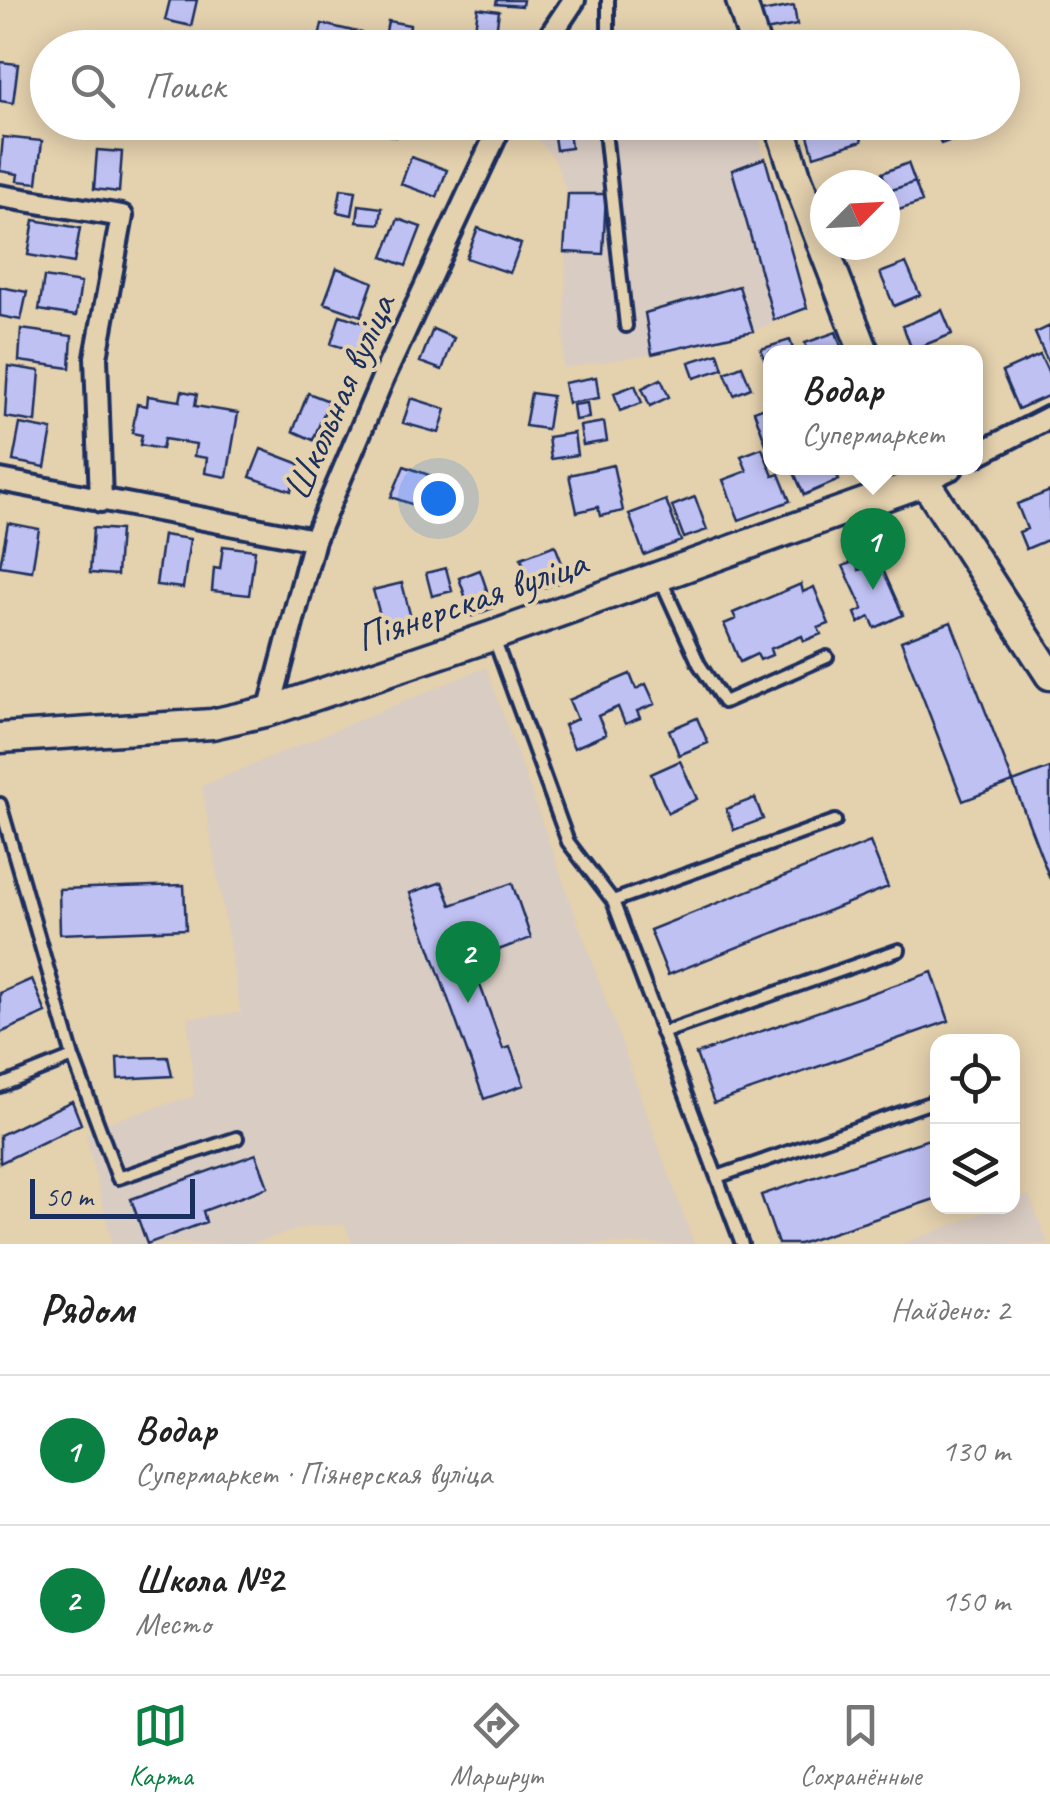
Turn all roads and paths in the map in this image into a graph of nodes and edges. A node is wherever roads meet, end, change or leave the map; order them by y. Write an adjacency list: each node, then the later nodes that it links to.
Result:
1 (574, 0): 4 (street)
2 (608, 0): 5 (lane)
3 (741, 0): 6 (street)
4 (554, 30)
5 (608, 30)
6 (750, 30)
7 (494, 140): 18 (street, Школьная вуліца)
8 (606, 140): 11 (lane)
9 (784, 140): 12 (street)
10 (0, 196): 17 (street)
11 (626, 326)
12 (861, 345)
13 (1050, 417): 14 (street)
14 (983, 451)
15 (920, 475): 19 (street, Піянерская вуліца); 22 (street)
16 (0, 480): 17 (street)
17 (101, 501): 18 (street)
18 (314, 540): 23 (street, Школьная вуліца)
19 (659, 577): 20 (street, Піянерская вуліца); 21 (lane)
20 (492, 636): 23 (street, Піянерская вуліца); 27 (lane)
21 (827, 658)
22 (1050, 676)
23 (269, 711): 24 (street, Піянерская вуліца)
24 (0, 738)
25 (0, 804): 30 (lane)
26 (836, 821): 27 (lane)
27 (613, 902): 29 (lane)
28 (899, 950): 29 (lane)
29 (662, 1033): 34 (lane)
30 (73, 1057): 31 (lane); 33 (lane)
31 (0, 1086)
32 (930, 1103): 34 (lane)
33 (237, 1138)
34 (717, 1178): 35 (lane)
35 (742, 1244)

